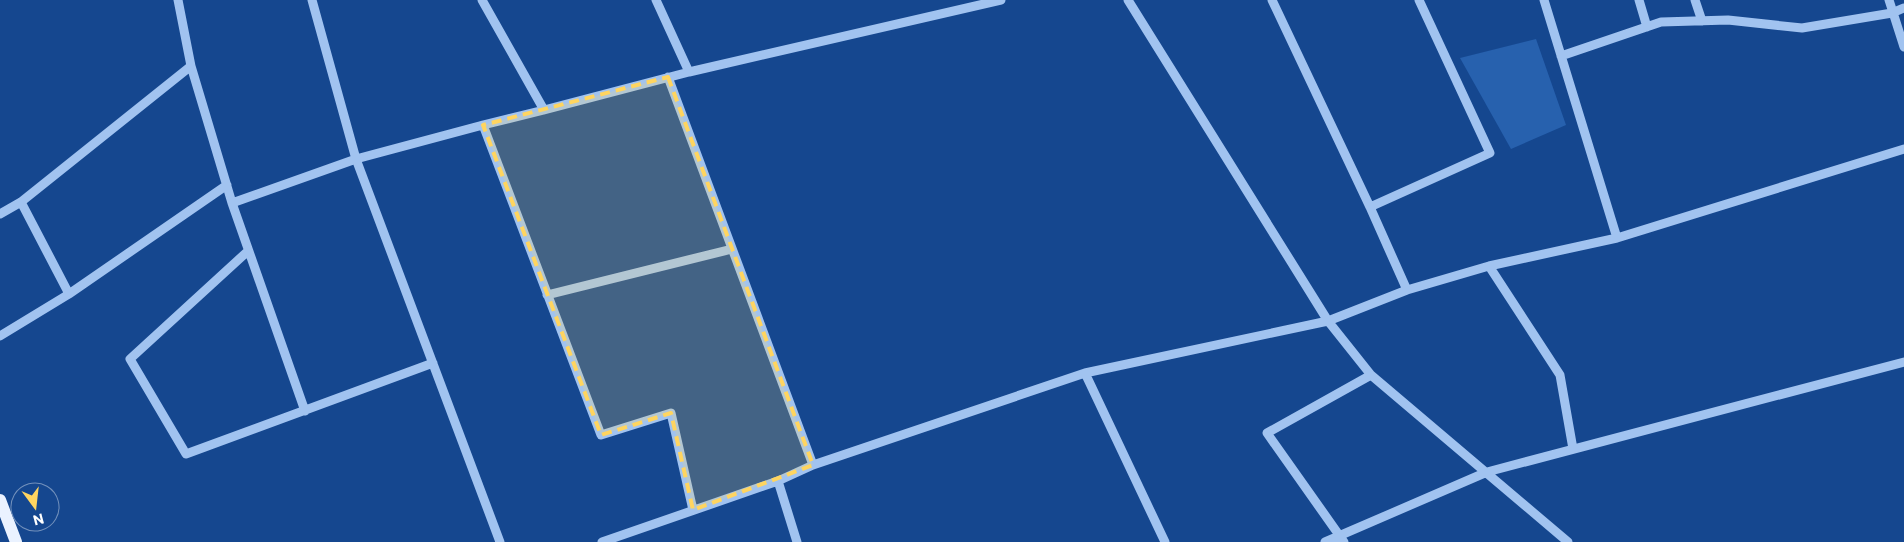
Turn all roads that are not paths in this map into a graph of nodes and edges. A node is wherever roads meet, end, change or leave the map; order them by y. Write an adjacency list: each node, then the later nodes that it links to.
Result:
1 (178, 0): 19 (street)
2 (312, 0): 25 (street)
3 (482, 0): 22 (street)
4 (656, 0): 20 (street)
5 (1001, 0): 20 (street)
6 (1128, 0): 38 (street)
7 (1272, 0): 29 (street)
8 (1419, 0): 29 (street)
9 (1544, 0): 18 (street)
10 (1639, 0): 16 (street)
11 (1695, 0): 15 (street)
12 (1889, 0): 14 (street)
13 (1904, 8): 14 (street)
14 (1892, 13): 15 (street); 17 (street)
15 (1702, 21): 16 (street)
16 (1647, 27): 18 (street)
17 (1904, 47)
18 (1561, 56): 31 (street)
19 (191, 66): 26 (street); 27 (street)
20 (689, 72): 21 (street)
21 (668, 77): 22 (street); 32 (street)
22 (544, 110): 23 (street)
23 (483, 125): 25 (street); 37 (street)
24 (1904, 149): 31 (street)
25 (356, 160): 28 (street); 41 (street)
26 (227, 185): 28 (street); 36 (street)
27 (21, 202): 30 (street); 36 (street)
28 (232, 203): 33 (street)
29 (1370, 206): 35 (street)
30 (0, 214)
31 (1617, 238): 34 (street)
32 (732, 248): 37 (street); 46 (street)
33 (248, 251): 44 (street); 44 (street)
34 (1489, 266): 35 (street); 45 (street)
35 (1407, 290): 38 (street)
36 (70, 294): 39 (street)
37 (547, 295): 50 (street)
38 (1328, 321): 42 (street); 43 (street)
39 (0, 336)
40 (1904, 362): 45 (street)
41 (433, 363): 44 (street); 53 (street)
42 (1085, 374): 46 (street); 56 (street)
43 (1371, 375): 47 (street); 51 (street)
44 (305, 411)
45 (1573, 449): 47 (street)
46 (813, 465): 48 (street)
47 (1486, 472): 51 (street); 58 (street)
48 (778, 481): 50 (street); 55 (street)
49 (0, 500): 52 (main road)
50 (693, 510): 54 (street)
51 (1341, 539): 57 (street)
52 (16, 542)
53 (500, 542)
54 (602, 542)
55 (797, 542)
56 (1165, 542)
57 (1325, 542)
58 (1568, 542)

